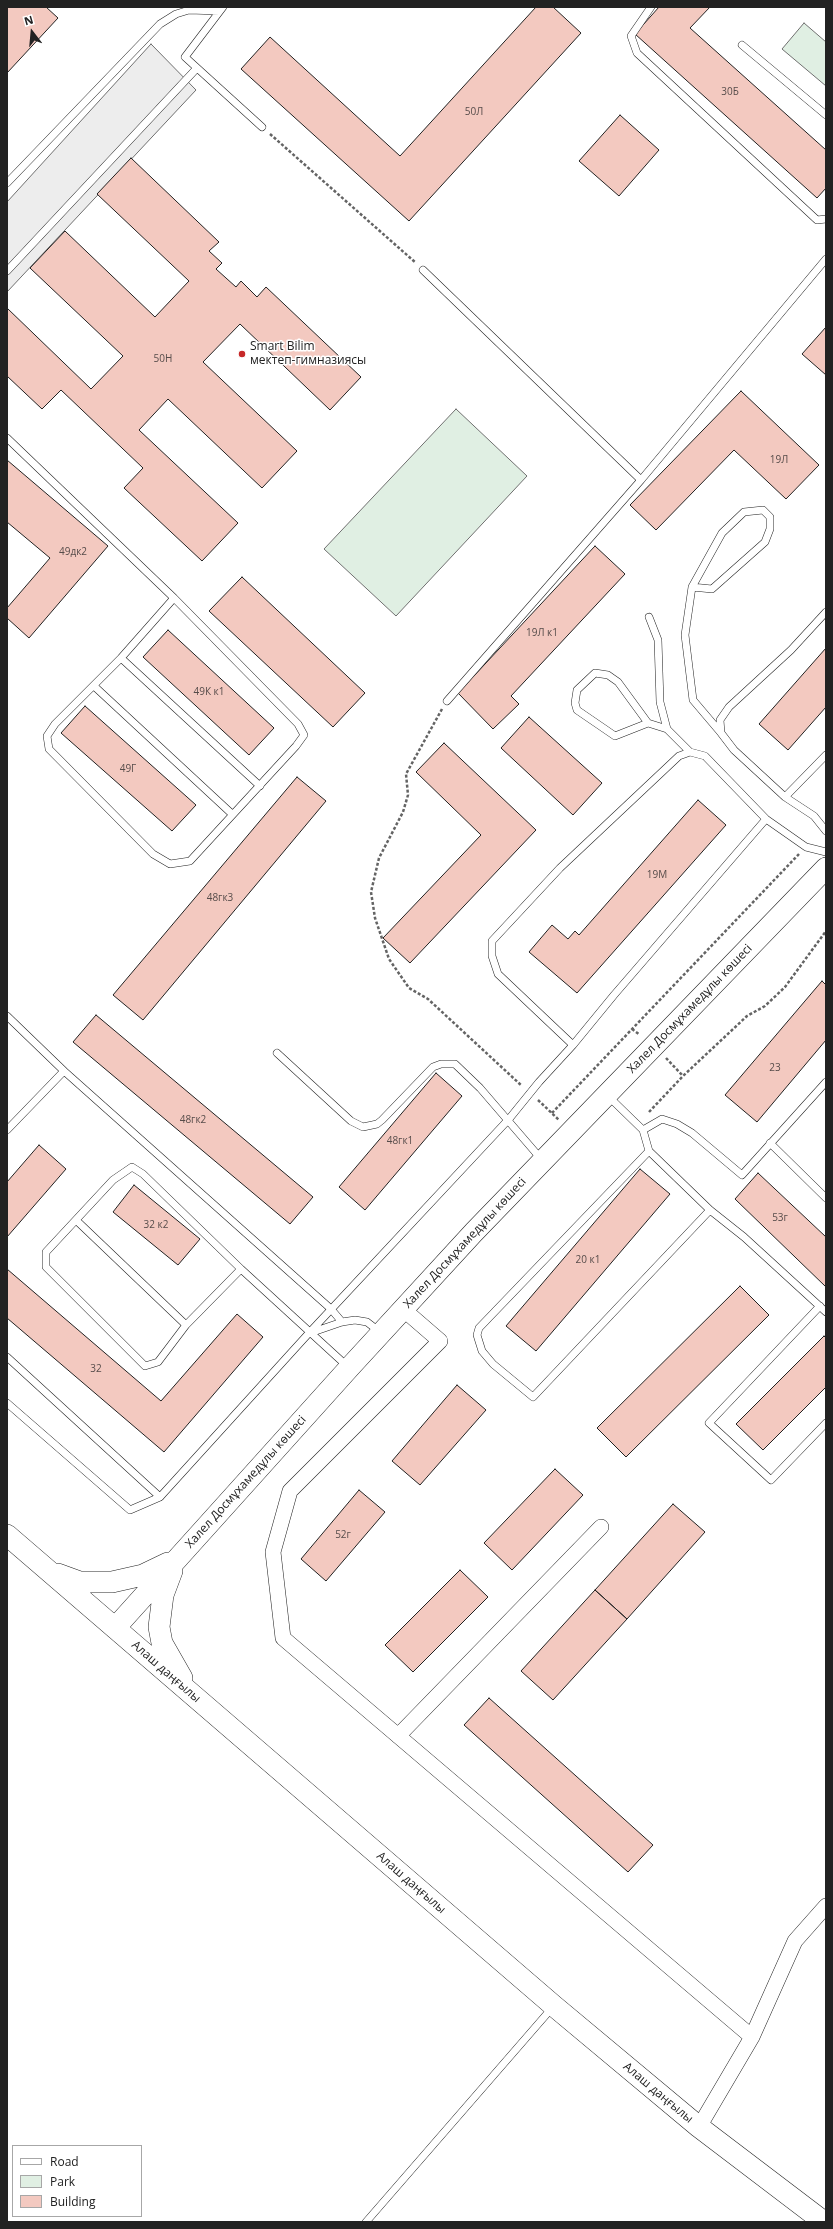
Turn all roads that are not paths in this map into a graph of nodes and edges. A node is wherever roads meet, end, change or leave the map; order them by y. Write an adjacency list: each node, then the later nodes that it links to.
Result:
1 (651, 7): 8 (lane)
2 (221, 9): 4 (lane); 7 (lane)
3 (742, 45): 5 (lane)
4 (197, 68): 6 (lane); 11 (lane)
5 (826, 115)
6 (262, 127)
7 (7, 183)
8 (826, 219)
9 (826, 259): 13 (lane)
10 (423, 270): 13 (lane)
11 (7, 271)
12 (7, 438): 15 (lane)
13 (641, 480): 20 (lane)
14 (692, 587): 14 (lane); 23 (lane)
15 (174, 598): 18 (lane); 26 (lane)
16 (826, 612): 23 (lane)
17 (649, 617): 22 (lane)
18 (121, 658): 19 (lane); 26 (lane)
19 (94, 686): 28 (lane); 28 (lane)
20 (447, 701)
21 (648, 723): 21 (lane); 22 (lane)
22 (667, 729): 24 (lane)
23 (721, 733): 27 (lane)
24 (690, 752): 29 (lane); 34 (lane)
25 (826, 755): 27 (lane)
26 (260, 786): 28 (lane)
27 (785, 797): 30 (lane)
28 (232, 814)
29 (766, 819): 31 (lane); 34 (lane)
30 (826, 831)
31 (826, 852)
32 (826, 868): 38 (main road, Халел Досмұхамедұлы көшесі)
33 (7, 1016): 36 (lane)
34 (573, 1045): 39 (lane)
35 (277, 1053): 39 (lane)
36 (64, 1071): 41 (lane); 51 (lane)
37 (826, 1082): 42 (lane)
38 (606, 1094): 40 (lane); 44 (main road, Халел Досмұхамедұлы көшесі)
39 (509, 1119): 44 (lane); 51 (lane)
40 (640, 1127): 42 (lane); 43 (lane)
41 (7, 1130)
42 (770, 1143): 45 (lane)
43 (649, 1151): 46 (lane); 46 (lane)
44 (543, 1160): 50 (main road, Халел Досмұхамедұлы көшесі)
45 (826, 1198)
46 (710, 1210): 49 (lane)
47 (77, 1221): 48 (lane); 54 (lane); 54 (lane)
48 (242, 1269): 54 (lane); 56 (lane)
49 (820, 1306): 52 (lane); 60 (lane)
50 (403, 1308): 55 (main road, Халел Досмұхамедұлы көшесі); 68 (street)
51 (331, 1309): 53 (lane); 56 (lane)
52 (826, 1312)
53 (342, 1322): 55 (lane); 56 (lane)
54 (186, 1325)
55 (381, 1332): 58 (main road, Халел Досмұхамедұлы көшесі)
56 (309, 1333): 58 (lane); 61 (lane)
57 (7, 1357): 61 (lane)
58 (349, 1368): 64 (main road, Халел Досмұхамедұлы көшесі)
59 (7, 1404): 61 (lane)
60 (826, 1423)
61 (160, 1497)
62 (601, 1527): 68 (street)
63 (7, 1535): 65 (main road, Алаш даңғылы)
64 (177, 1559): 65 (main road); 66 (main road, Халел Досмұхамедұлы көшесі); 67 (main road)
65 (48, 1570): 66 (main road, Алаш даңғылы)
66 (115, 1628): 67 (main road, Алаш даңғылы)
67 (193, 1695): 70 (main road, Алаш даңғылы)
68 (398, 1736): 71 (street)
69 (826, 1906): 71 (street)
70 (554, 2006): 72 (main road, Алаш даңғылы); 73 (lane)
71 (752, 2037): 72 (street)
72 (699, 2127): 74 (main road, Алаш даңғылы)
73 (366, 2222)
74 (824, 2222)

